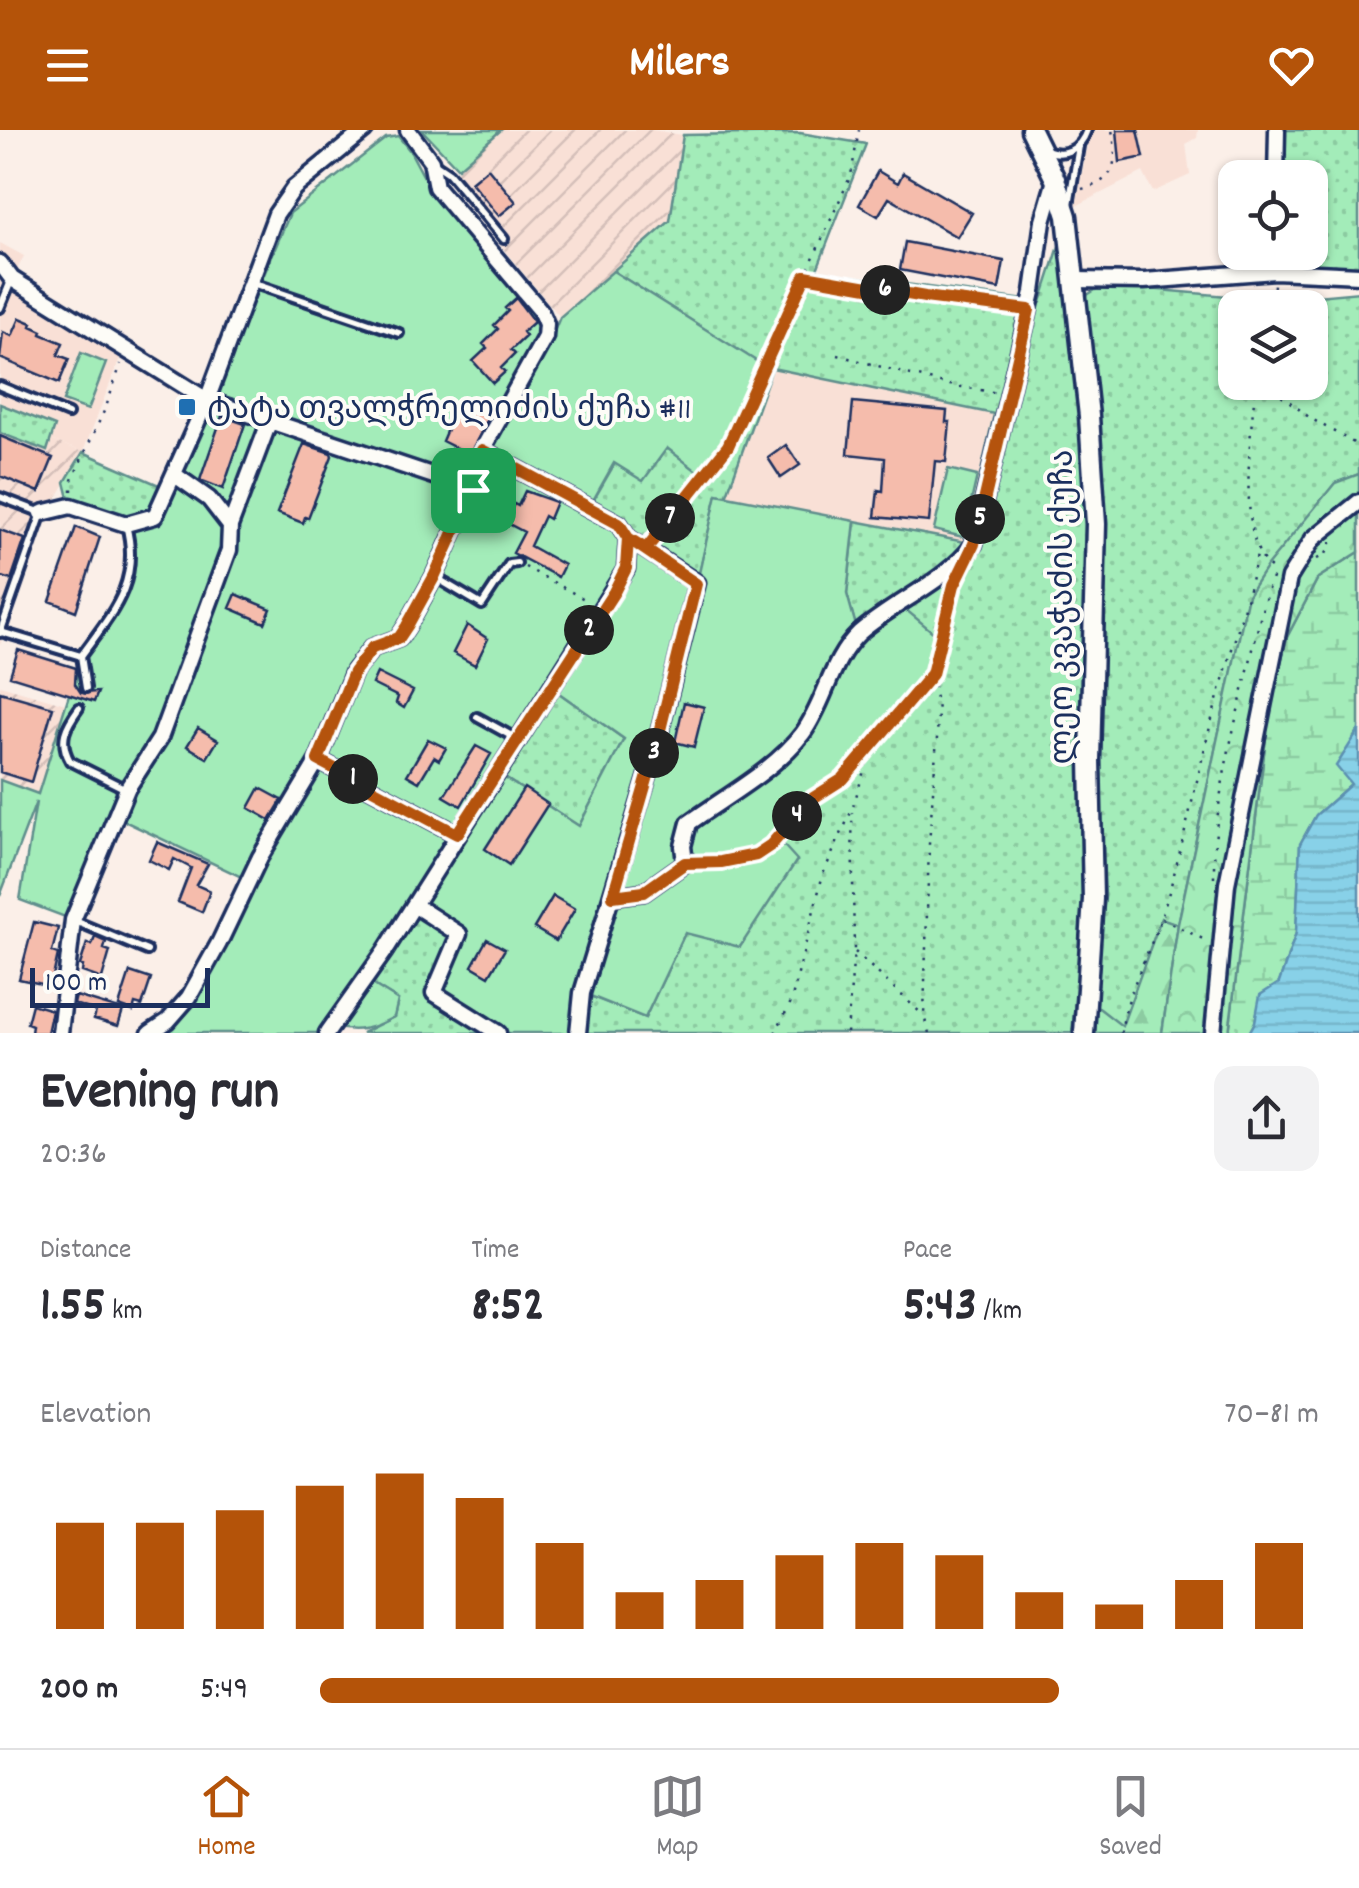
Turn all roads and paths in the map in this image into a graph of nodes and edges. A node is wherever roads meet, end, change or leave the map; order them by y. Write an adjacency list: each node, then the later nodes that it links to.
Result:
1 (366, 130): 21 (street)
2 (408, 130): 9 (street)
3 (858, 130): 19 (path)
4 (1087, 130): 8 (lane)
5 (1112, 130): 12 (path)
6 (1277, 130): 10 (street)
7 (1034, 135): 8 (lane); 11 (main road, ლეო კვაჭაძის ქუჩა)
8 (1079, 146): 13 (lane)
9 (431, 160): 14 (lane); 37 (street)
10 (1276, 160)
11 (1056, 180): 13 (main road, ლეო კვაჭაძის ქუჩა); 25 (street)
12 (1082, 189)
13 (1067, 216): 20 (main road, ლეო კვაჭაძის ქუჩა)
14 (504, 239)
15 (0, 263): 17 (street)
16 (1275, 271): 18 (street); 20 (street); 22 (path)
17 (6, 274): 23 (lane); 27 (street)
18 (1359, 274)
19 (805, 276): 25 (path); 48 (path)
20 (1074, 280): 87 (main road, ლეო კვაჭაძის ქუჩა)
21 (251, 282): 26 (lane); 31 (street)
22 (1273, 290)
23 (2, 296): 24 (lane)
24 (0, 308)
25 (1029, 310): 30 (street)
26 (399, 333)
27 (124, 348): 31 (street); 42 (path)
28 (838, 355): 30 (path)
29 (0, 386): 34 (lane)
30 (1009, 394): 50 (street)
31 (206, 400): 35 (street); 38 (street)
32 (1255, 400): 49 (path)
33 (1288, 400): 36 (path)
34 (68, 414)
35 (270, 420): 39 (street); 46 (street)
36 (1359, 446)
37 (482, 450): 39 (street); 47 (street)
38 (175, 475): 45 (street); 46 (street)
39 (473, 490): 53 (street)
40 (0, 498): 43 (lane)
41 (1359, 502): 44 (street)
42 (71, 506): 43 (street); 45 (street)
43 (42, 513): 55 (lane)
44 (1332, 522): 51 (path); 89 (street)
45 (126, 524): 58 (lane)
46 (230, 526): 66 (street)
47 (628, 538): 48 (street); 56 (street)
48 (646, 549): 71 (street)
49 (1258, 550): 70 (path); 73 (path)
50 (967, 554): 59 (path); 69 (street)
51 (1312, 560)
52 (517, 563): 53 (lane); 56 (path)
53 (434, 577): 65 (street)
54 (0, 598): 55 (lane)
55 (11, 602): 57 (lane)
56 (603, 609): 63 (street)
57 (0, 633): 58 (lane)
58 (82, 656): 60 (lane)
59 (932, 674): 64 (path); 78 (path)
60 (86, 688)
61 (79, 708): 66 (lane)
62 (477, 718): 63 (lane)
63 (518, 740): 68 (street)
64 (870, 748): 67 (path); 69 (path)
65 (318, 760): 68 (street); 80 (street)
66 (127, 790): 74 (street)
67 (852, 810): 77 (path); 84 (path)
68 (457, 834): 72 (street)
69 (685, 863): 71 (street)
70 (1214, 882)
71 (613, 896): 83 (street)
72 (414, 905): 81 (street); 82 (street)
73 (1161, 918): 75 (path); 88 (path)
74 (74, 920): 76 (lane); 79 (street)
75 (1214, 929)
76 (147, 951)
77 (854, 951): 78 (path); 85 (path)
78 (924, 1016): 86 (path)
79 (60, 1033)
80 (150, 1033)
81 (327, 1033)
82 (498, 1033)
83 (578, 1033)
84 (775, 1033)
85 (847, 1033)
86 (929, 1033)
87 (1084, 1033)
88 (1121, 1033)
89 (1213, 1033)

